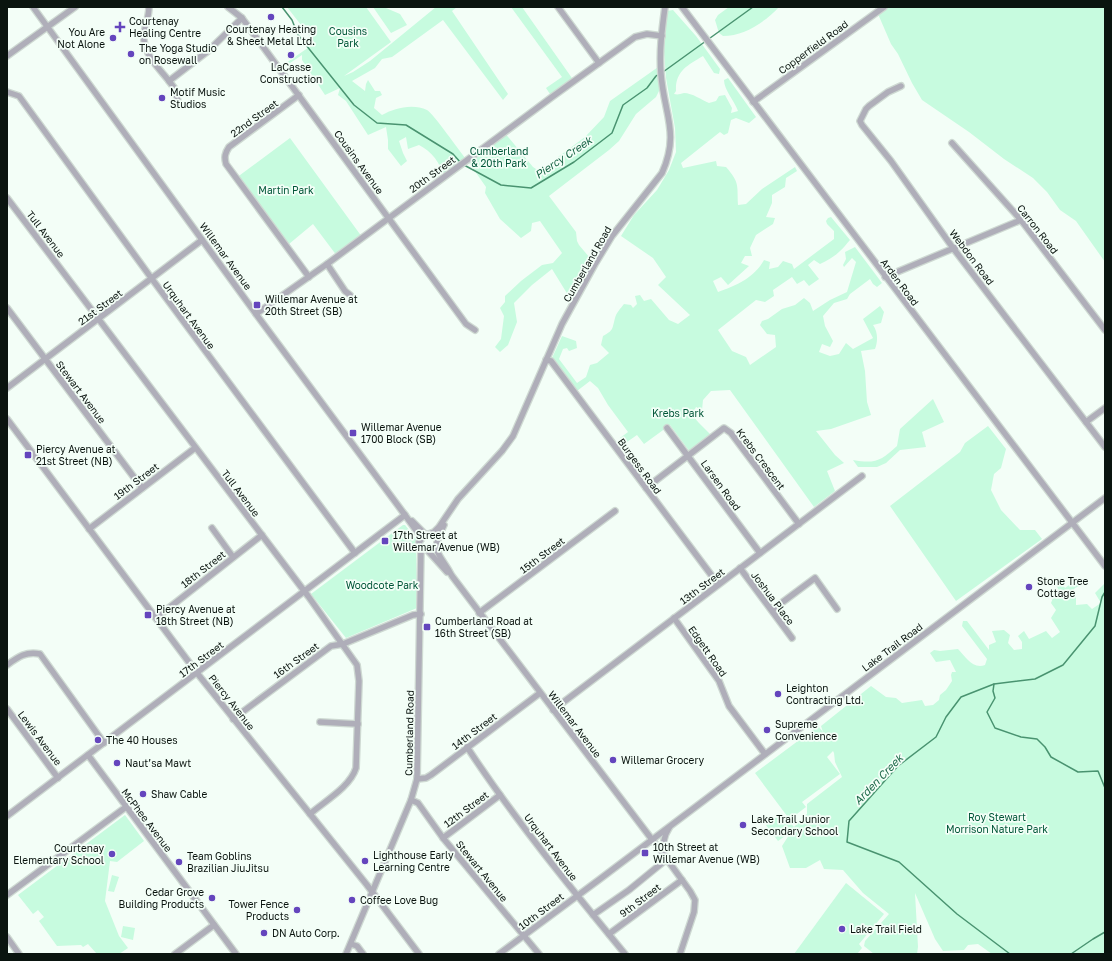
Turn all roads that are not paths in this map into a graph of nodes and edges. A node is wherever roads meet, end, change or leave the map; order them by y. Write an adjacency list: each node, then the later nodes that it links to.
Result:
1 (33, 7): 10 (street, Willemar Avenue)
2 (75, 7): 10 (street)
3 (149, 7): 14 (street)
4 (228, 7): 9 (street, Cousins Avenue)
5 (558, 7): 13 (street)
6 (665, 7): 11 (street, Cumberland Road)
7 (682, 7): 19 (street, Arden Road)
8 (884, 8): 19 (street, Copperfield Road)
9 (242, 18): 14 (street); 17 (street, Cousins Avenue)
10 (47, 26): 12 (street); 24 (street, Willemar Avenue)
11 (662, 36): 13 (street, 20th Street); 37 (street, Cumberland Road)
12 (7, 56)
13 (599, 62): 22 (street, 20th Street)
14 (169, 81): 18 (street)
15 (901, 86): 25 (street, Webdon Road)
16 (7, 92): 29 (street, Urquhart Avenue)
17 (299, 95): 22 (street, Cousins Avenue); 27 (street, 22nd Street)
18 (178, 102)
19 (753, 102): 28 (street, Arden Road)
20 (952, 143): 23 (street, Carron Road)
21 (7, 198): 33 (street, Tull Avenue)
22 (389, 218): 26 (street, 20th Street); 34 (street, Cousins Avenue)
23 (1021, 220): 25 (street); 35 (street, Carron Road)
24 (202, 240): 29 (street, 21st Street); 32 (street, Willemar Avenue)
25 (953, 248): 28 (street); 41 (street, Webdon Road)
26 (327, 264): 27 (street, 20th Street); 30 (street)
27 (309, 277): 32 (street, 20th Street)
28 (885, 277): 53 (street, Arden Road)
29 (152, 279): 33 (street, 21st Street); 63 (street, Urquhart Avenue)
30 (350, 295)
31 (7, 308): 36 (street, Stewart Avenue)
32 (256, 314): 52 (street, Willemar Avenue)
33 (99, 319): 36 (street, 21st Street); 44 (street, Tull Avenue)
34 (475, 330)
35 (1105, 330)
36 (45, 359): 38 (street, 21st Street); 47 (street, Stewart Avenue)
37 (546, 360): 48 (street, Burgess Road); 51 (street, Cumberland Road)
38 (7, 388)
39 (1105, 408): 41 (street)
40 (7, 419): 55 (street, Piercy Avenue)
41 (1086, 422): 43 (street, Webdon Road)
42 (667, 428): 45 (street, Larsen Road)
43 (1105, 447)
44 (195, 448): 47 (street, 19th Street); 58 (street, Tull Avenue)
45 (688, 456): 48 (street, Krebs Crescent); 54 (street, Krebs Crescent); 64 (street, Larsen Road)
46 (862, 476): 54 (street, 13th Street)
47 (142, 488): 55 (street, 19th Street)
48 (646, 488): 70 (street, Burgess Road)
49 (1105, 498): 53 (street, Lake Trail Road)
50 (615, 511): 74 (street, 15th Street)
51 (450, 512): 57 (street, Cumberland Road); 60 (street, Cumberland Road)
52 (405, 515): 57 (street, Willemar Avenue); 59 (street, Willemar Avenue); 63 (street, 17th Street)
53 (1072, 523): 66 (street, Arden Road); 90 (street, Lake Trail Road)
54 (799, 524): 64 (street, 13th Street)
55 (89, 528): 76 (street, Piercy Avenue)
56 (212, 528): 65 (street)
57 (428, 535): 59 (street); 60 (street)
58 (262, 536): 65 (street, 18th Street); 71 (street, Tull Avenue)
59 (420, 540): 61 (street)
60 (436, 544): 62 (street); 69 (street, Willemar Avenue)
61 (421, 548): 62 (street); 68 (street, Cumberland Road)
62 (429, 552): 68 (street, Cumberland Road); 69 (street, Willemar Avenue)
63 (355, 553): 71 (street, 17th Street)
64 (760, 553): 67 (street, 13th Street)
65 (233, 557): 76 (street, 18th Street)
66 (1105, 566)
67 (740, 568): 70 (street, 13th Street); 73 (street, Joshua Place)
68 (421, 570): 75 (street, Cumberland Road)
69 (452, 576): 74 (street, Willemar Avenue)
70 (718, 584): 77 (street, 13th Street)
71 (304, 591): 79 (street, Tull Avenue); 81 (street, 17th Street)
72 (838, 609): 73 (street)
73 (772, 610): 78 (street, Joshua Place)
74 (479, 613): 82 (street, Willemar Avenue)
75 (421, 614): 79 (street, 16th Street); 93 (street, Cumberland Road)
76 (156, 618): 81 (street, Piercy Avenue)
77 (674, 618): 84 (street, 13th Street); 90 (street, Edgett Road)
78 (792, 638)
79 (343, 644): 85 (street, 16th Street); 87 (street, Tull Avenue)
80 (7, 665): 88 (street)
81 (197, 673): 85 (street, Piercy Avenue); 88 (street, 17th Street)
82 (540, 693): 84 (street, Willemar Avenue); 89 (street, 14th Street)
83 (7, 709): 92 (street, Lewis Avenue)
84 (552, 710): 101 (street, Willemar Avenue)
85 (233, 719): 97 (street, Piercy Avenue)
86 (320, 722): 87 (street)
87 (358, 724): 97 (street, Tull Avenue)
88 (104, 743): 91 (street, 17th Street)
89 (467, 747): 93 (street, 14th Street); 94 (street, Urquhart Avenue)
90 (765, 754): 99 (street, Lake Trail Road)
91 (88, 755): 92 (street, 17th Street); 96 (street, McPhee Avenue)
92 (58, 778): 98 (street, 17th Street)
93 (417, 779): 95 (street, Cumberland Road)
94 (500, 795): 100 (street, 12th Street); 106 (street, Urquhart Avenue)
95 (411, 800): 100 (street, Stewart Avenue); 104 (street, Cumberland Road)
96 (126, 806): 105 (street); 108 (street, McPhee Avenue)
97 (310, 814): 104 (street, Piercy Avenue)
98 (7, 816)
99 (672, 825): 101 (street, Lake Trail Road); 102 (street)
100 (443, 838): 110 (street, Stewart Avenue)
101 (652, 840): 102 (street, Willemar Avenue); 106 (street, 10th Street)
102 (667, 858): 103 (street, Willemar Avenue); 107 (street)
103 (682, 880): 109 (street, 9th Street); 122 (street, Willemar Avenue)
104 (372, 893): 112 (street, Cumberland Road); 118 (street, Piercy Avenue)
105 (7, 895)
106 (577, 896): 107 (street, Urquhart Avenue); 110 (street, 10th Street)
107 (593, 915): 109 (street, Urquhart Avenue)
108 (214, 925): 114 (street); 115 (street, McPhee Avenue)
109 (609, 934): 121 (street, Urquhart Avenue)
110 (523, 936): 119 (street, 10th Street); 120 (street, Stewart Avenue)
111 (7, 937): 113 (street)
112 (351, 944): 116 (street, Cumberland Road); 117 (street)
113 (19, 954)
114 (175, 954)
115 (236, 954)
116 (346, 954)
117 (363, 954)
118 (419, 954)
119 (499, 954)
120 (539, 954)
121 (625, 954)
122 (680, 954)

